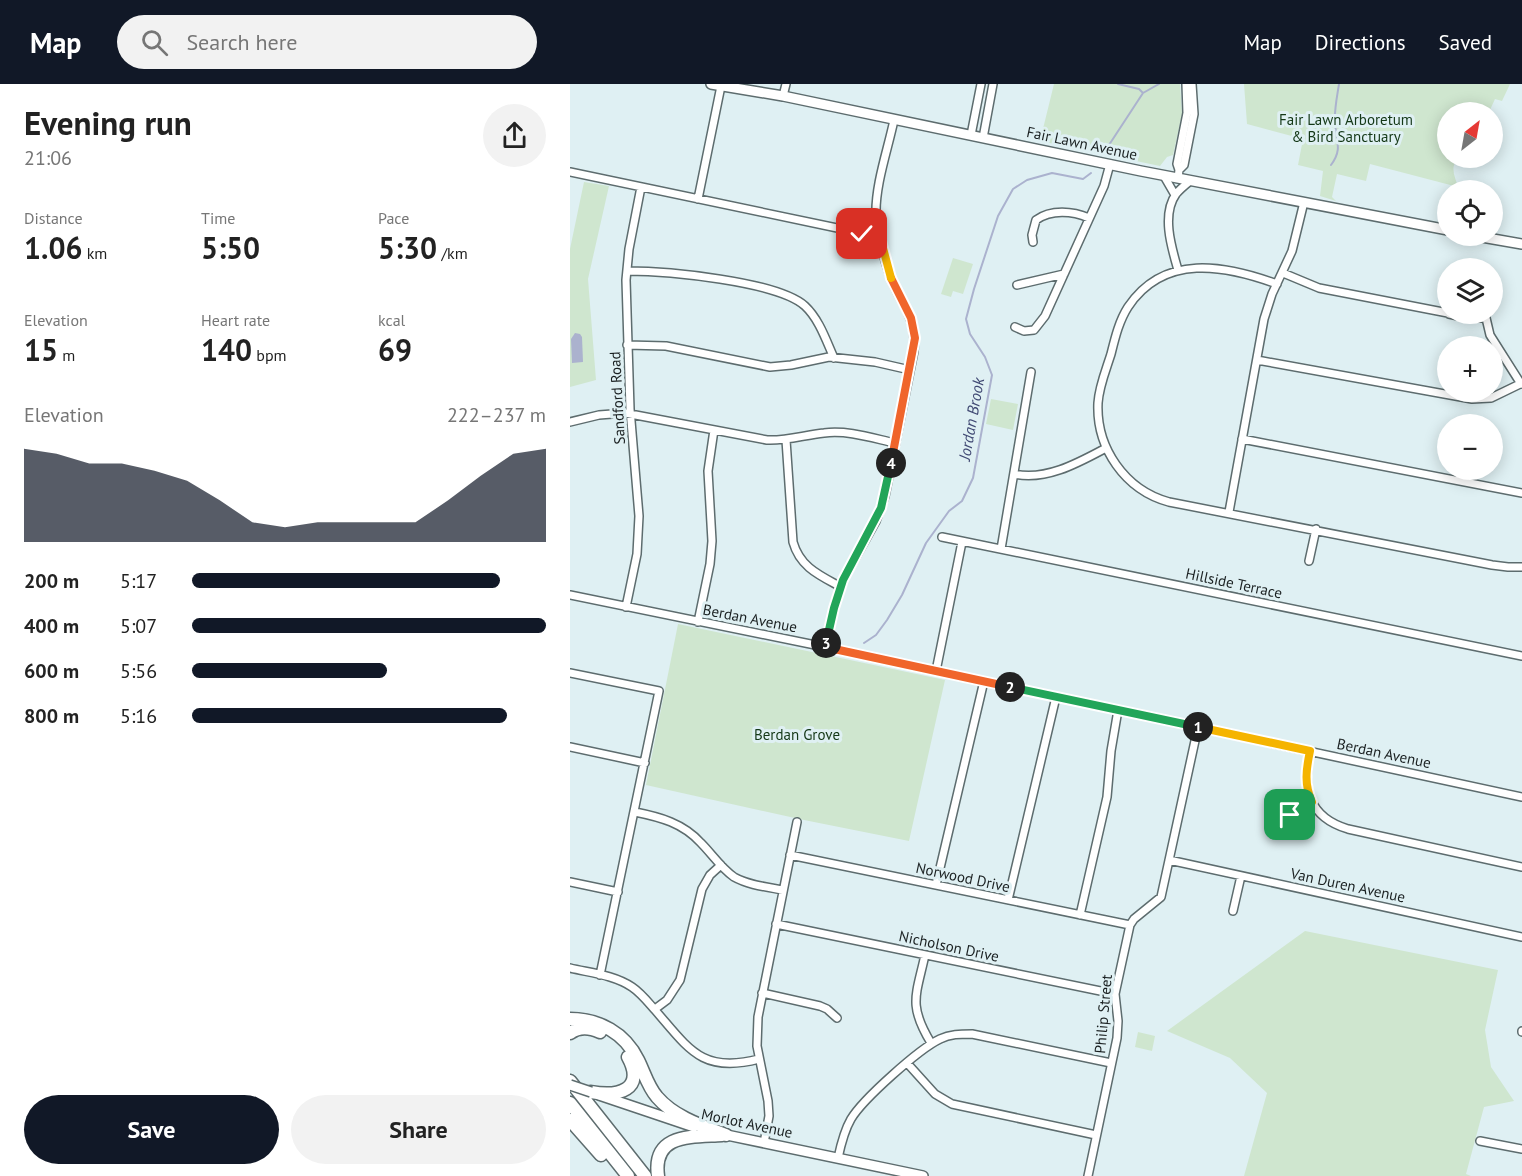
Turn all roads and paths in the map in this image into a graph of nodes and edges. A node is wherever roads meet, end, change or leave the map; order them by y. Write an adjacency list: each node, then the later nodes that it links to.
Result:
1 (786, 84): 7 (street)
2 (981, 84): 9 (street)
3 (993, 84): 10 (street)
4 (1186, 84): 13 (street)
5 (1192, 84): 13 (street)
6 (716, 85): 7 (main road, Fair Lawn Avenue); 18 (street)
7 (783, 96): 8 (main road, Fair Lawn Avenue)
8 (894, 120): 9 (main road, Fair Lawn Avenue); 22 (street)
9 (971, 135): 10 (main road, Fair Lawn Avenue)
10 (983, 138): 11 (main road, Fair Lawn Avenue)
11 (1110, 164): 14 (main road, Fair Lawn Avenue); 20 (street)
12 (570, 172): 16 (street)
13 (1178, 174): 14 (main road, Fair Lawn Avenue); 15 (main road, Fair Lawn Avenue)
14 (1164, 176): 17 (street)
15 (1190, 181): 17 (street); 19 (main road, Fair Lawn Avenue)
16 (641, 187): 18 (street); 27 (street, Sandford Road)
17 (1175, 195): 26 (street)
18 (698, 199): 22 (street)
19 (1304, 202): 21 (main road, Fair Lawn Avenue); 28 (street)
20 (1089, 218): 24 (street); 29 (street)
21 (1437, 228)
22 (880, 237): 38 (street)
23 (1503, 241): 25 (main road)
24 (1033, 242)
25 (1522, 244)
26 (1178, 270): 30 (street); 47 (street)
27 (627, 271): 35 (street, Sandford Road); 36 (street)
28 (1283, 273): 30 (street); 32 (street)
29 (1064, 274): 31 (street); 34 (street)
30 (1277, 284): 37 (street)
31 (1017, 285)
32 (1437, 311)
33 (1487, 324): 40 (street)
34 (1015, 327)
35 (627, 345): 36 (street); 41 (street, Sandford Road)
36 (834, 358): 38 (street)
37 (1257, 360): 40 (street); 45 (street)
38 (909, 370): 46 (street)
39 (1031, 372): 48 (street)
40 (1522, 384)
41 (630, 414): 42 (street); 43 (street); 59 (street, Sandford Road)
42 (570, 422)
43 (714, 430): 44 (street); 60 (street)
44 (786, 440): 46 (street); 57 (street)
45 (1242, 440): 49 (street); 50 (street)
46 (895, 443): 57 (street)
47 (1106, 448): 48 (street); 50 (street)
48 (1014, 474): 54 (street)
49 (1522, 493)
50 (1228, 512): 51 (street)
51 (1316, 529): 55 (street); 56 (street)
52 (942, 537): 53 (street, Hillside Terrace)
53 (962, 542): 54 (street, Hillside Terrace); 63 (street)
54 (1001, 549): 62 (street, Hillside Terrace)
55 (1309, 561)
56 (1522, 567)
57 (841, 587): 61 (street)
58 (570, 596): 59 (street, Berdan Avenue)
59 (626, 607): 60 (street, Berdan Avenue)
60 (698, 622): 61 (street, Berdan Avenue)
61 (825, 647): 63 (street, Berdan Avenue)
62 (1522, 656)
63 (936, 671): 65 (street, Berdan Avenue)
64 (570, 673): 71 (street)
65 (984, 681): 66 (street, Berdan Avenue); 83 (street)
66 (1056, 697): 67 (street, Berdan Avenue); 86 (street)
67 (1118, 710): 68 (street, Berdan Avenue); 88 (street)
68 (1198, 727): 70 (street, Berdan Avenue); 78 (street)
69 (570, 747): 71 (street)
70 (1310, 751): 72 (street, Berdan Avenue); 73 (street)
71 (645, 763): 74 (street)
72 (1522, 797)
73 (1312, 802): 75 (street); 80 (street)
74 (635, 812): 79 (street); 85 (street)
75 (1290, 815)
76 (797, 822): 77 (street)
77 (790, 855): 83 (street, Norwood Drive); 84 (street)
78 (1169, 860): 81 (street, Van Duren Avenue); 90 (street)
79 (721, 865): 84 (street); 97 (street)
80 (1522, 867)
81 (1241, 876): 87 (street); 91 (street, Van Duren Avenue)
82 (570, 882): 85 (street)
83 (936, 885): 86 (street, Norwood Drive)
84 (783, 890): 89 (street)
85 (618, 892): 94 (street)
86 (1008, 900): 88 (street, Norwood Drive)
87 (1233, 911)
88 (1080, 915): 90 (street, Norwood Drive)
89 (776, 924): 92 (street, Nicholson Drive); 95 (street)
90 (1130, 926): 96 (street, Philip Street)
91 (1522, 937)
92 (925, 955): 96 (street, Nicholson Drive); 101 (street)
93 (570, 968): 94 (street)
94 (600, 975): 97 (street)
95 (762, 993): 98 (street); 102 (street)
96 (1115, 994): 104 (street, Philip Street)
97 (654, 1009): 102 (street)
98 (837, 1018)
99 (570, 1019): 111 (highway)
100 (570, 1033): 107 (highway)
101 (931, 1043): 103 (street); 104 (street)
102 (759, 1059): 114 (street)
103 (907, 1063): 112 (street); 116 (street)
104 (1111, 1063): 112 (street, Philip Street)
105 (570, 1074): 110 (highway)
106 (570, 1083): 107 (main road, Morlot Avenue, bridge); 110 (highway)
107 (591, 1092): 111 (main road, Morlot Avenue)
108 (570, 1103): 118 (highway)
109 (570, 1120): 117 (highway)
110 (602, 1123): 119 (highway)
111 (726, 1135): 114 (main road, Morlot Avenue); 120 (highway)
112 (1096, 1135): 122 (street, Philip Street)
113 (1480, 1141): 115 (street)
114 (764, 1143): 116 (main road, Morlot Avenue)
115 (1522, 1149)
116 (838, 1158): 121 (main road, Morlot Avenue)
117 (618, 1176)
118 (627, 1176)
119 (645, 1176)
120 (658, 1176)
121 (923, 1176)
122 (1088, 1176)

